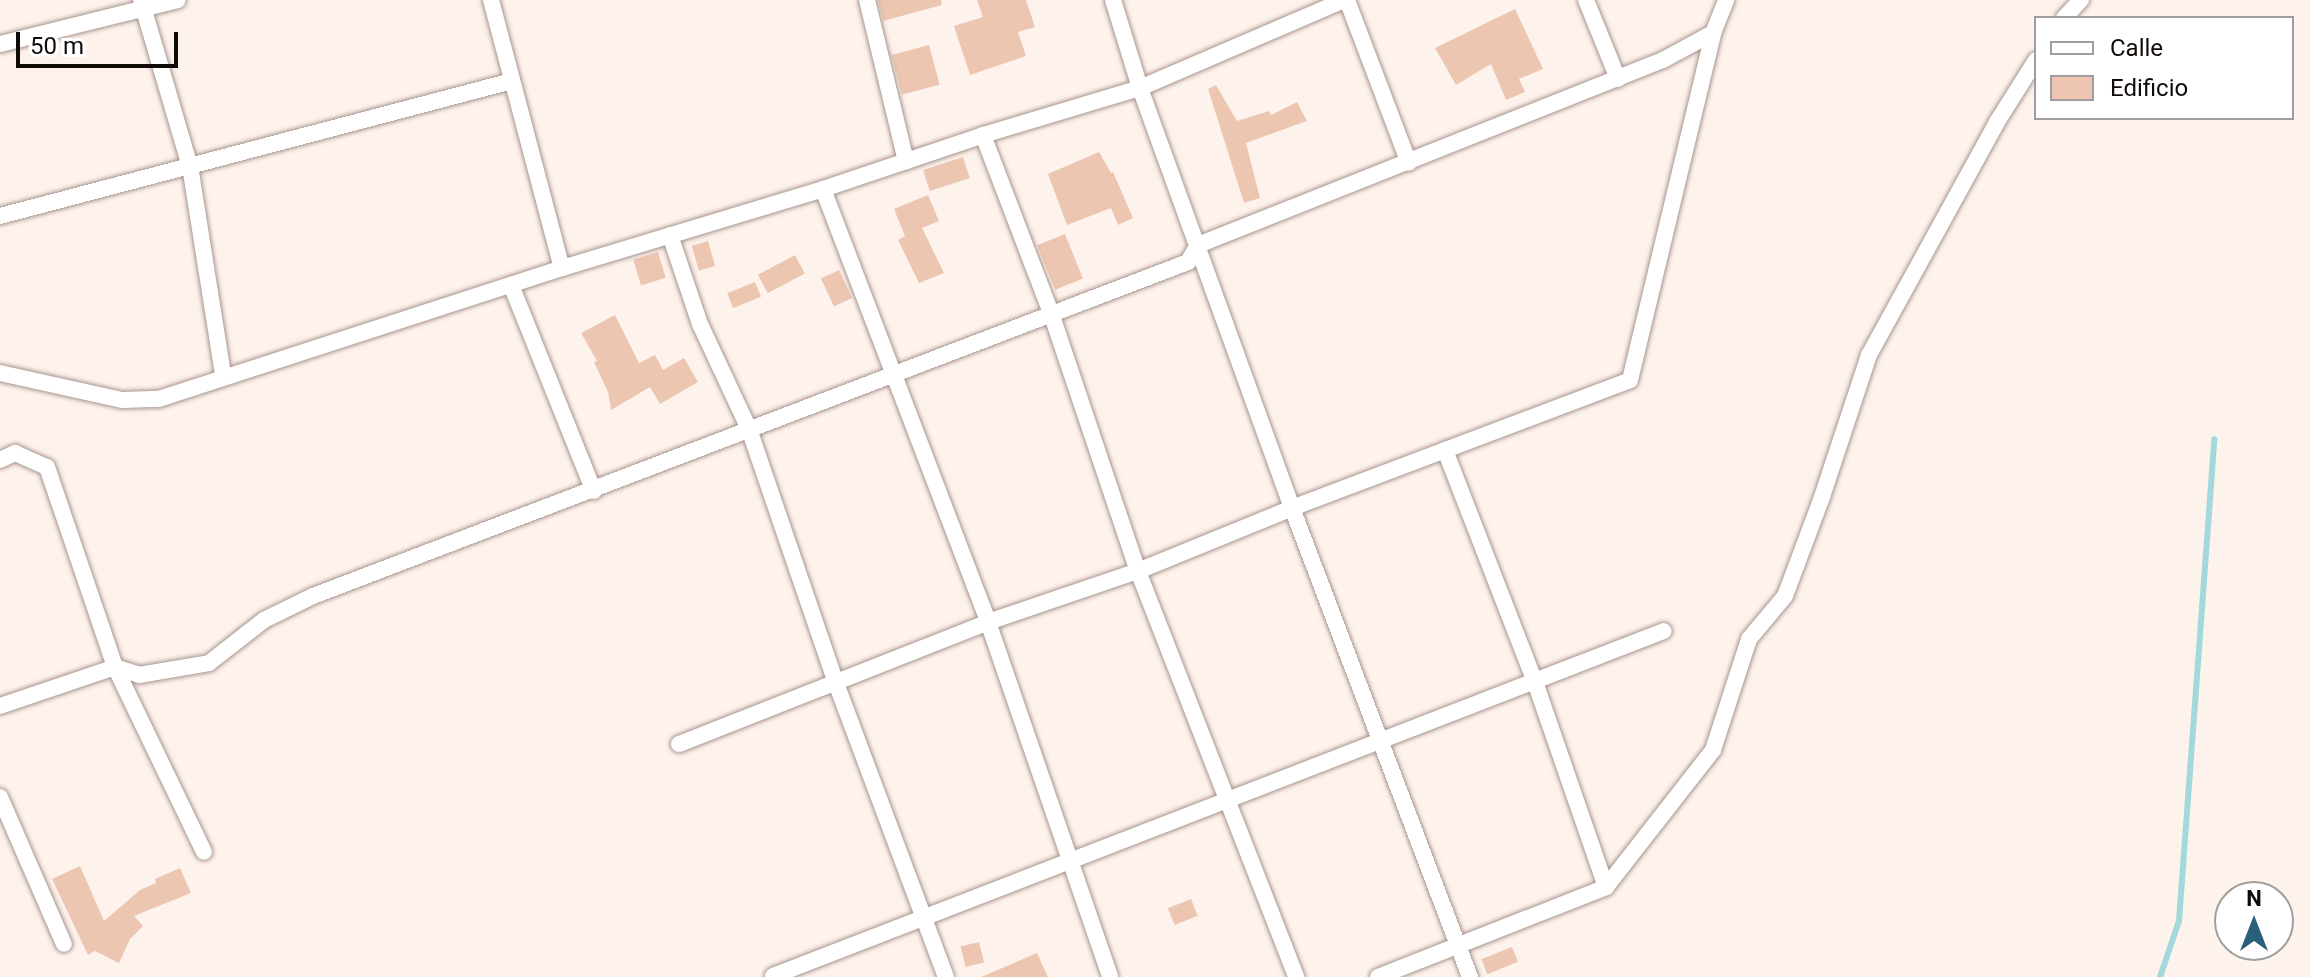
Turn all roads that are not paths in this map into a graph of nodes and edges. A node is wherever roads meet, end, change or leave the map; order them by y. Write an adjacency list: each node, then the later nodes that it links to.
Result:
1 (178, 0): 9 (street)
2 (491, 0): 15 (street)
3 (867, 0): 18 (street)
4 (1113, 0): 16 (street)
5 (1346, 0): 16 (street); 19 (street)
6 (1586, 0): 14 (street)
7 (1726, 0): 11 (street)
8 (2081, 0): 10 (street)
9 (142, 5): 12 (street); 20 (street)
10 (2066, 16)
11 (1713, 33): 14 (street); 32 (street)
12 (0, 44)
13 (2034, 63): 49 (street)
14 (1618, 79): 19 (street)
15 (512, 81): 20 (street); 25 (street)
16 (1140, 88): 17 (street); 24 (street)
17 (983, 135): 18 (street); 27 (street)
18 (906, 161): 21 (street)
19 (1409, 163): 24 (street)
20 (190, 166): 22 (street); 29 (street)
21 (823, 189): 23 (street); 30 (street)
22 (0, 216)
23 (670, 235): 25 (street); 31 (street)
24 (1198, 245): 27 (street); 35 (street)
25 (562, 268): 26 (street)
26 (511, 285): 29 (street); 34 (street)
27 (1052, 316): 30 (street); 36 (street)
28 (0, 373): 29 (street)
29 (223, 375)
30 (895, 375): 31 (street); 37 (street)
31 (749, 429): 34 (street); 41 (street)
32 (1445, 450): 35 (street); 40 (street)
33 (0, 460): 39 (street)
34 (594, 491): 39 (street)
35 (1292, 508): 36 (street); 43 (street)
36 (1138, 571): 37 (street); 46 (street)
37 (988, 622): 41 (street); 48 (street)
38 (1664, 631): 40 (street)
39 (115, 667): 42 (street); 47 (street)
40 (1535, 682): 43 (street); 49 (street)
41 (836, 683): 44 (street); 50 (street)
42 (0, 706)
43 (1380, 742): 46 (street); 52 (street)
44 (679, 744)
45 (0, 797): 51 (street)
46 (1228, 802): 48 (street); 56 (street)
47 (204, 852)
48 (1069, 864): 50 (street); 55 (street)
49 (1606, 887): 52 (street)
50 (925, 919): 53 (street); 54 (street)
51 (64, 944)
52 (1458, 947): 57 (street); 58 (street)
53 (773, 976)
54 (946, 977)
55 (1110, 977)
56 (1296, 977)
57 (1378, 977)
58 (1470, 977)

